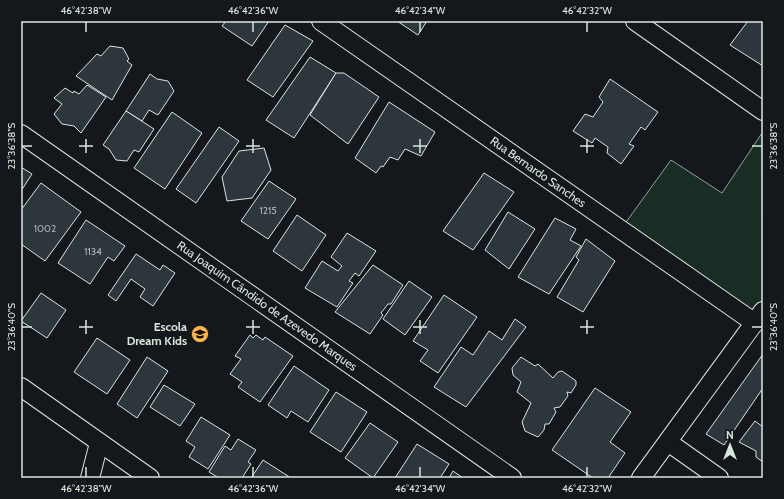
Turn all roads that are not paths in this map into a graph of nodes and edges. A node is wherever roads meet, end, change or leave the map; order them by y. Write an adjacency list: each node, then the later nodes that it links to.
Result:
1 (321, 21): 5 (street, Rua Bernardo Sanches)
2 (635, 21): 3 (street)
3 (763, 110)
4 (21, 134): 11 (street, Rua Joaquim Cândido de Azevedo Marques)
5 (759, 317): 7 (street)
6 (21, 387): 8 (street)
7 (668, 442): 12 (street); 13 (street)
8 (99, 443): 9 (street); 10 (street)
9 (90, 478)
10 (150, 478)
11 (512, 478)
12 (641, 478)
13 (719, 478)

